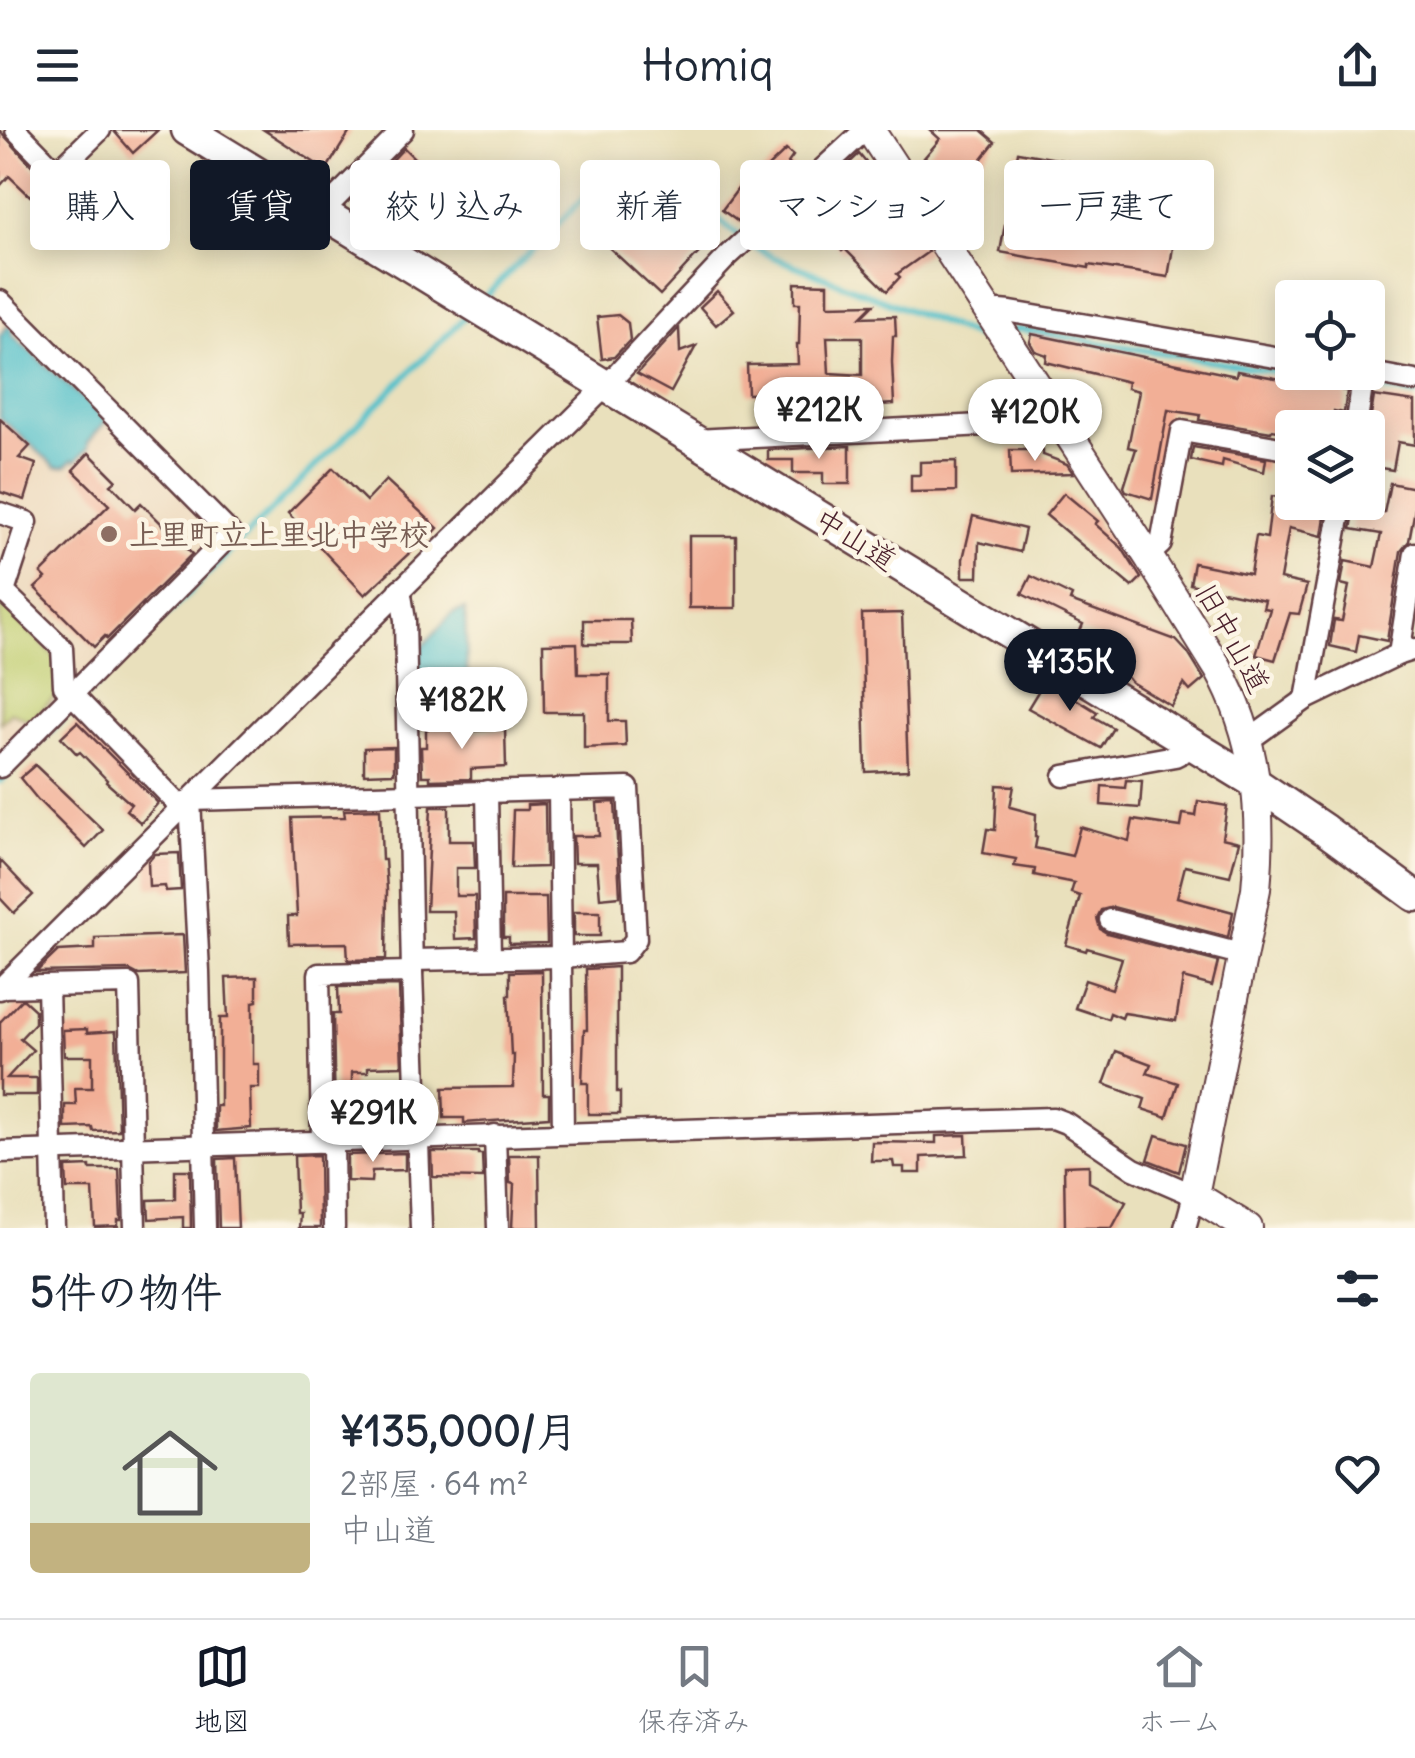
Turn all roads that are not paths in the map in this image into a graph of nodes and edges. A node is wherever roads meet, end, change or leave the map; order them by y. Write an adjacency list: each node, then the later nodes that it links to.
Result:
1 (16, 130): 2 (street)
2 (100, 130)
3 (188, 130): 6 (highway, 中山道)
4 (403, 130): 7 (street)
5 (868, 130): 10 (main road, 旧中山道); 14 (street)
6 (237, 160)
7 (330, 204)
8 (330, 217): 14 (highway, 中山道)
9 (0, 301): 25 (street)
10 (999, 328): 11 (street); 15 (main road, 旧中山道)
11 (1275, 357)
12 (1385, 376): 13 (street)
13 (1415, 381)
14 (604, 387): 16 (highway, 中山道); 22 (street)
15 (1056, 416): 16 (street); 21 (main road, 旧中山道)
16 (694, 440): 27 (highway, 中山道)
17 (1275, 447): 21 (street)
18 (0, 513): 25 (street)
19 (1339, 520): 24 (street)
20 (1415, 553): 23 (street)
21 (1148, 556): 26 (main road, 旧中山道)
22 (400, 589): 33 (street); 34 (street)
23 (1407, 652): 24 (street)
24 (1306, 699): 26 (street)
25 (77, 700): 28 (street); 34 (street)
26 (1249, 740): 30 (main road, 旧中山道)
27 (1193, 747): 29 (street); 30 (highway, 中山道)
28 (0, 767)
29 (1064, 776)
30 (1257, 784): 35 (highway, 中山道); 37 (main road, 旧中山道)
31 (558, 789): 32 (street); 39 (street); 39 (street)
32 (488, 791): 33 (street); 38 (street)
33 (408, 794): 34 (street); 40 (street)
34 (185, 804): 42 (street); 47 (street)
35 (1415, 896)
36 (1110, 920): 37 (street)
37 (1244, 955): 51 (main road, 旧中山道)
38 (490, 957): 39 (street); 40 (street)
39 (562, 957): 43 (street)
40 (412, 966): 45 (street); 46 (street)
41 (48, 986): 42 (street); 48 (street); 49 (street)
42 (1, 988)
43 (564, 1133): 44 (street); 51 (street)
44 (495, 1136): 45 (street); 57 (street)
45 (418, 1138): 46 (street); 56 (street)
46 (328, 1142): 47 (street); 55 (street)
47 (204, 1146): 48 (street); 54 (street)
48 (134, 1148): 49 (street); 53 (street)
49 (53, 1150): 50 (street); 52 (street)
50 (0, 1152)
51 (1194, 1195): 58 (street); 59 (main road)
52 (54, 1228)
53 (135, 1228)
54 (205, 1228)
55 (334, 1228)
56 (421, 1228)
57 (498, 1228)
58 (1185, 1228)
59 (1248, 1228)

